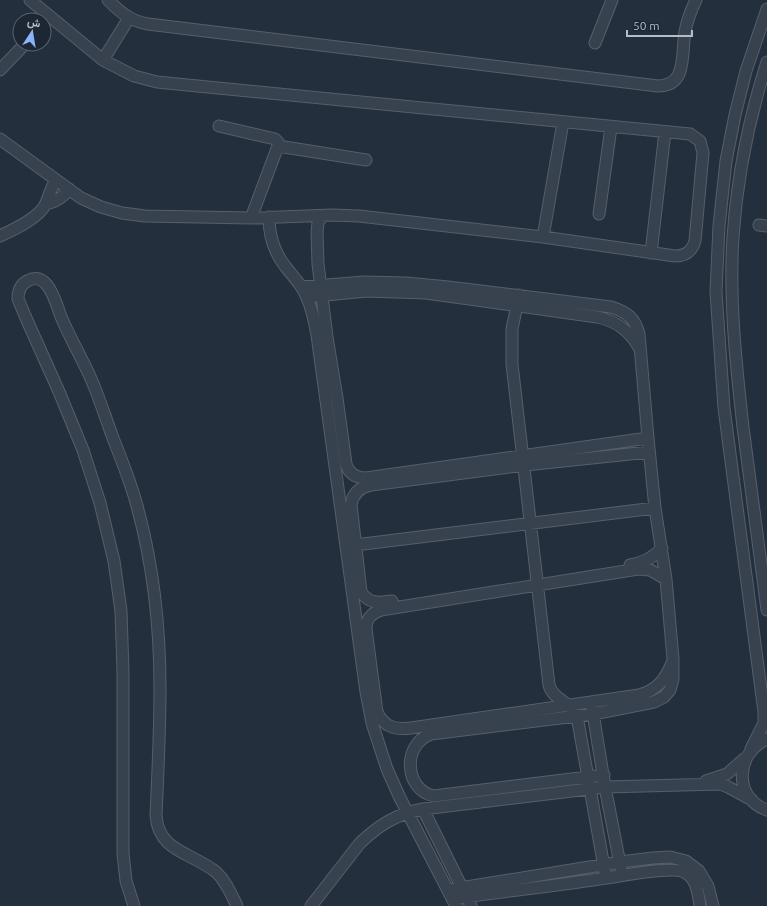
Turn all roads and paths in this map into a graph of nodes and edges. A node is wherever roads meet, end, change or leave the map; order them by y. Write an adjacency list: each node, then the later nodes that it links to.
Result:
1 (30, 0): 6 (street)
2 (108, 0): 7 (street)
3 (612, 0): 9 (street)
4 (696, 0): 7 (street)
5 (767, 9): 48 (street)
6 (40, 12)
7 (129, 18): 11 (street)
8 (52, 24): 11 (street)
9 (595, 43)
10 (17, 52): 13 (street)
11 (103, 60): 14 (street)
12 (767, 62): 43 (street)
13 (0, 70)
14 (563, 122): 16 (street); 29 (street)
15 (219, 126): 19 (street)
16 (611, 127): 17 (street); 24 (street)
17 (665, 132): 30 (street); 30 (street)
18 (0, 139): 21 (street)
19 (278, 146): 20 (street); 27 (street)
20 (366, 160)
21 (56, 180): 22 (street); 23 (street)
22 (69, 189): 23 (street); 27 (street)
23 (46, 204): 28 (street)
24 (599, 214)
25 (322, 216): 26 (street); 29 (street); 31 (street)
26 (269, 217): 27 (street); 32 (street)
27 (251, 218)
28 (0, 236)
29 (543, 237): 30 (street)
30 (651, 253)
31 (321, 290): 32 (street); 33 (street); 36 (street)
32 (304, 292): 55 (street)
33 (517, 300): 34 (street); 36 (street)
34 (648, 438): 35 (street); 36 (street)
35 (649, 452): 36 (street); 37 (street)
36 (524, 460): 38 (street); 39 (street)
37 (655, 508): 38 (street); 40 (street)
38 (531, 523): 39 (street); 42 (street)
39 (355, 545): 42 (street)
40 (662, 548): 41 (street); 42 (street)
41 (666, 579): 42 (street); 45 (street)
42 (537, 582): 44 (street); 44 (street)
43 (767, 610)
44 (570, 705): 45 (street); 46 (street)
45 (592, 708): 46 (street); 49 (street)
46 (577, 716): 50 (street); 50 (street)
47 (767, 739): 48 (street)
48 (749, 753): 51 (street); 52 (street)
49 (604, 781): 50 (street); 51 (street); 56 (street)
50 (589, 783): 53 (street); 57 (street)
51 (694, 784): 52 (street)
52 (752, 800): 54 (street)
53 (424, 809): 55 (street); 60 (street)
54 (766, 810)
55 (408, 812): 61 (street); 64 (street)
56 (620, 862): 57 (street); 58 (street); 66 (street)
57 (603, 865): 59 (street); 60 (street)
58 (623, 876): 59 (street); 65 (street)
59 (606, 878): 60 (street)
60 (466, 897): 61 (street)
61 (452, 898)
62 (134, 906): 63 (street)
63 (237, 906)
64 (311, 906)
65 (700, 906)
66 (713, 906)

